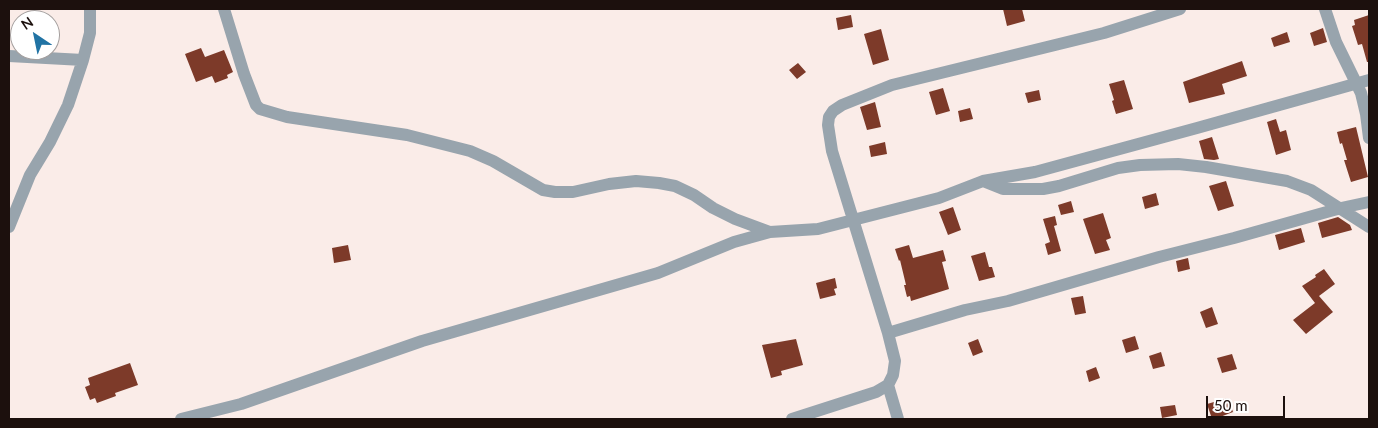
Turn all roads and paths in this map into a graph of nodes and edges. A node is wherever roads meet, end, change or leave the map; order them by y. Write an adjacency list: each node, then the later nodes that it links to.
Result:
1 (90, 9): 6 (street)
2 (224, 9): 16 (street)
3 (1180, 9): 13 (street)
4 (1325, 9): 8 (street)
5 (9, 56): 6 (street)
6 (83, 60): 14 (street)
7 (1369, 80): 8 (street)
8 (1356, 83): 9 (street); 10 (street)
9 (1369, 138)
10 (983, 181): 12 (street); 13 (street)
11 (1369, 202): 12 (street)
12 (1341, 208): 15 (street); 17 (street)
13 (854, 219): 16 (street); 17 (street)
14 (9, 227)
15 (1369, 227)
16 (770, 232): 19 (street)
17 (888, 333): 18 (street)
18 (888, 385): 20 (street); 21 (street)
19 (181, 419)
20 (792, 419)
21 (898, 419)

